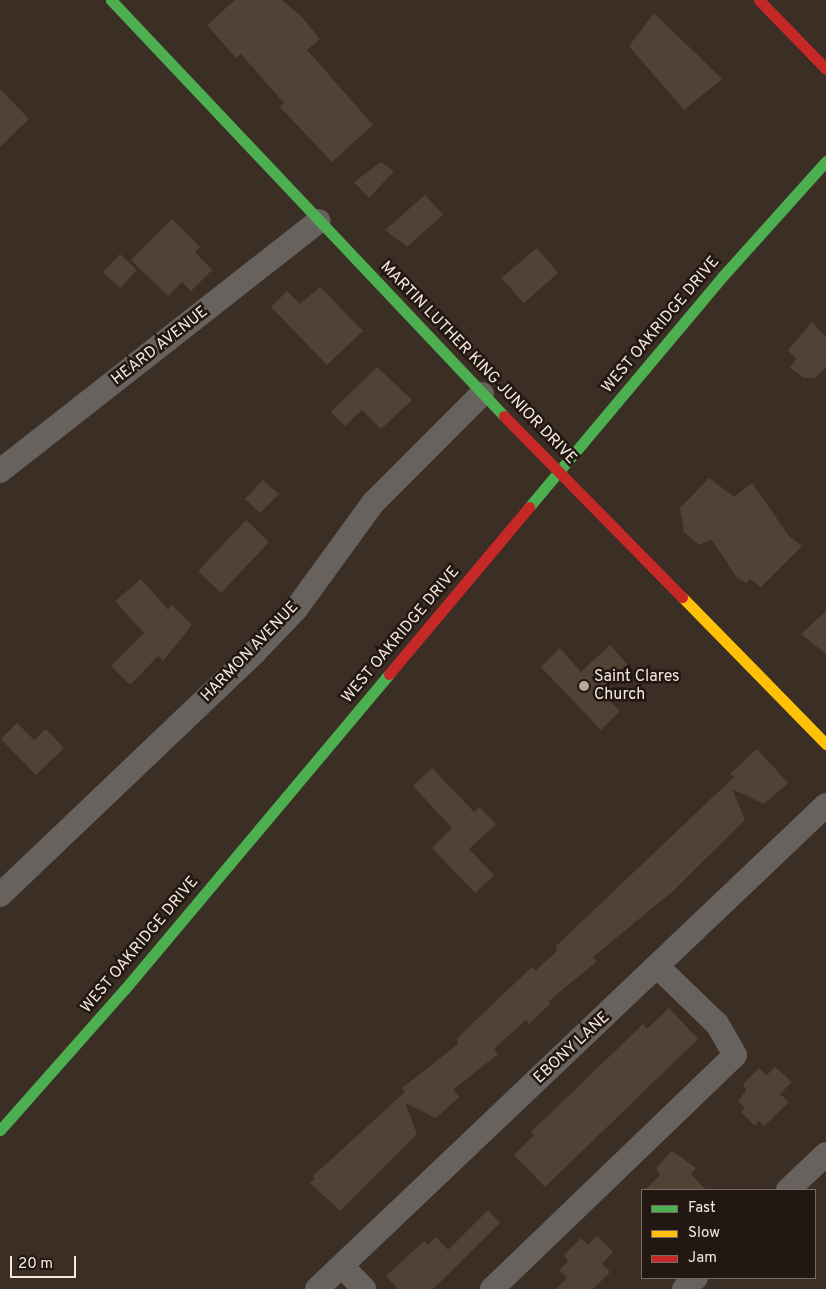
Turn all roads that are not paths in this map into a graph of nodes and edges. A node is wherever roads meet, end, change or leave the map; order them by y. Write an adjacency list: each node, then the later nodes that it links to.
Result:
1 (111, 0): 5 (main road, MARTIN LUTHER KING JUNIOR DRIVE)
2 (759, 0): 3 (main road)
3 (826, 69)
4 (826, 161): 8 (main road, WEST OAKRIDGE DRIVE)
5 (319, 221): 6 (main road, MARTIN LUTHER KING JUNIOR DRIVE); 7 (street, HEARD AVENUE)
6 (482, 394): 8 (main road, MARTIN LUTHER KING JUNIOR DRIVE); 11 (street, HARMON AVENUE)
7 (0, 471)
8 (560, 471): 9 (main road, MARTIN LUTHER KING JUNIOR DRIVE); 13 (main road, WEST OAKRIDGE DRIVE)
9 (826, 744)
10 (826, 805): 12 (street, EBONY LANE)
11 (0, 895)
12 (658, 967): 16 (street, EBONY LANE); 20 (street)
13 (0, 1130)
14 (826, 1154): 15 (street)
15 (789, 1189)
16 (342, 1266): 18 (street, EBONY LANE); 19 (street)
17 (695, 1279): 21 (street)
18 (317, 1289)
19 (364, 1289)
20 (492, 1289)
21 (684, 1289)

